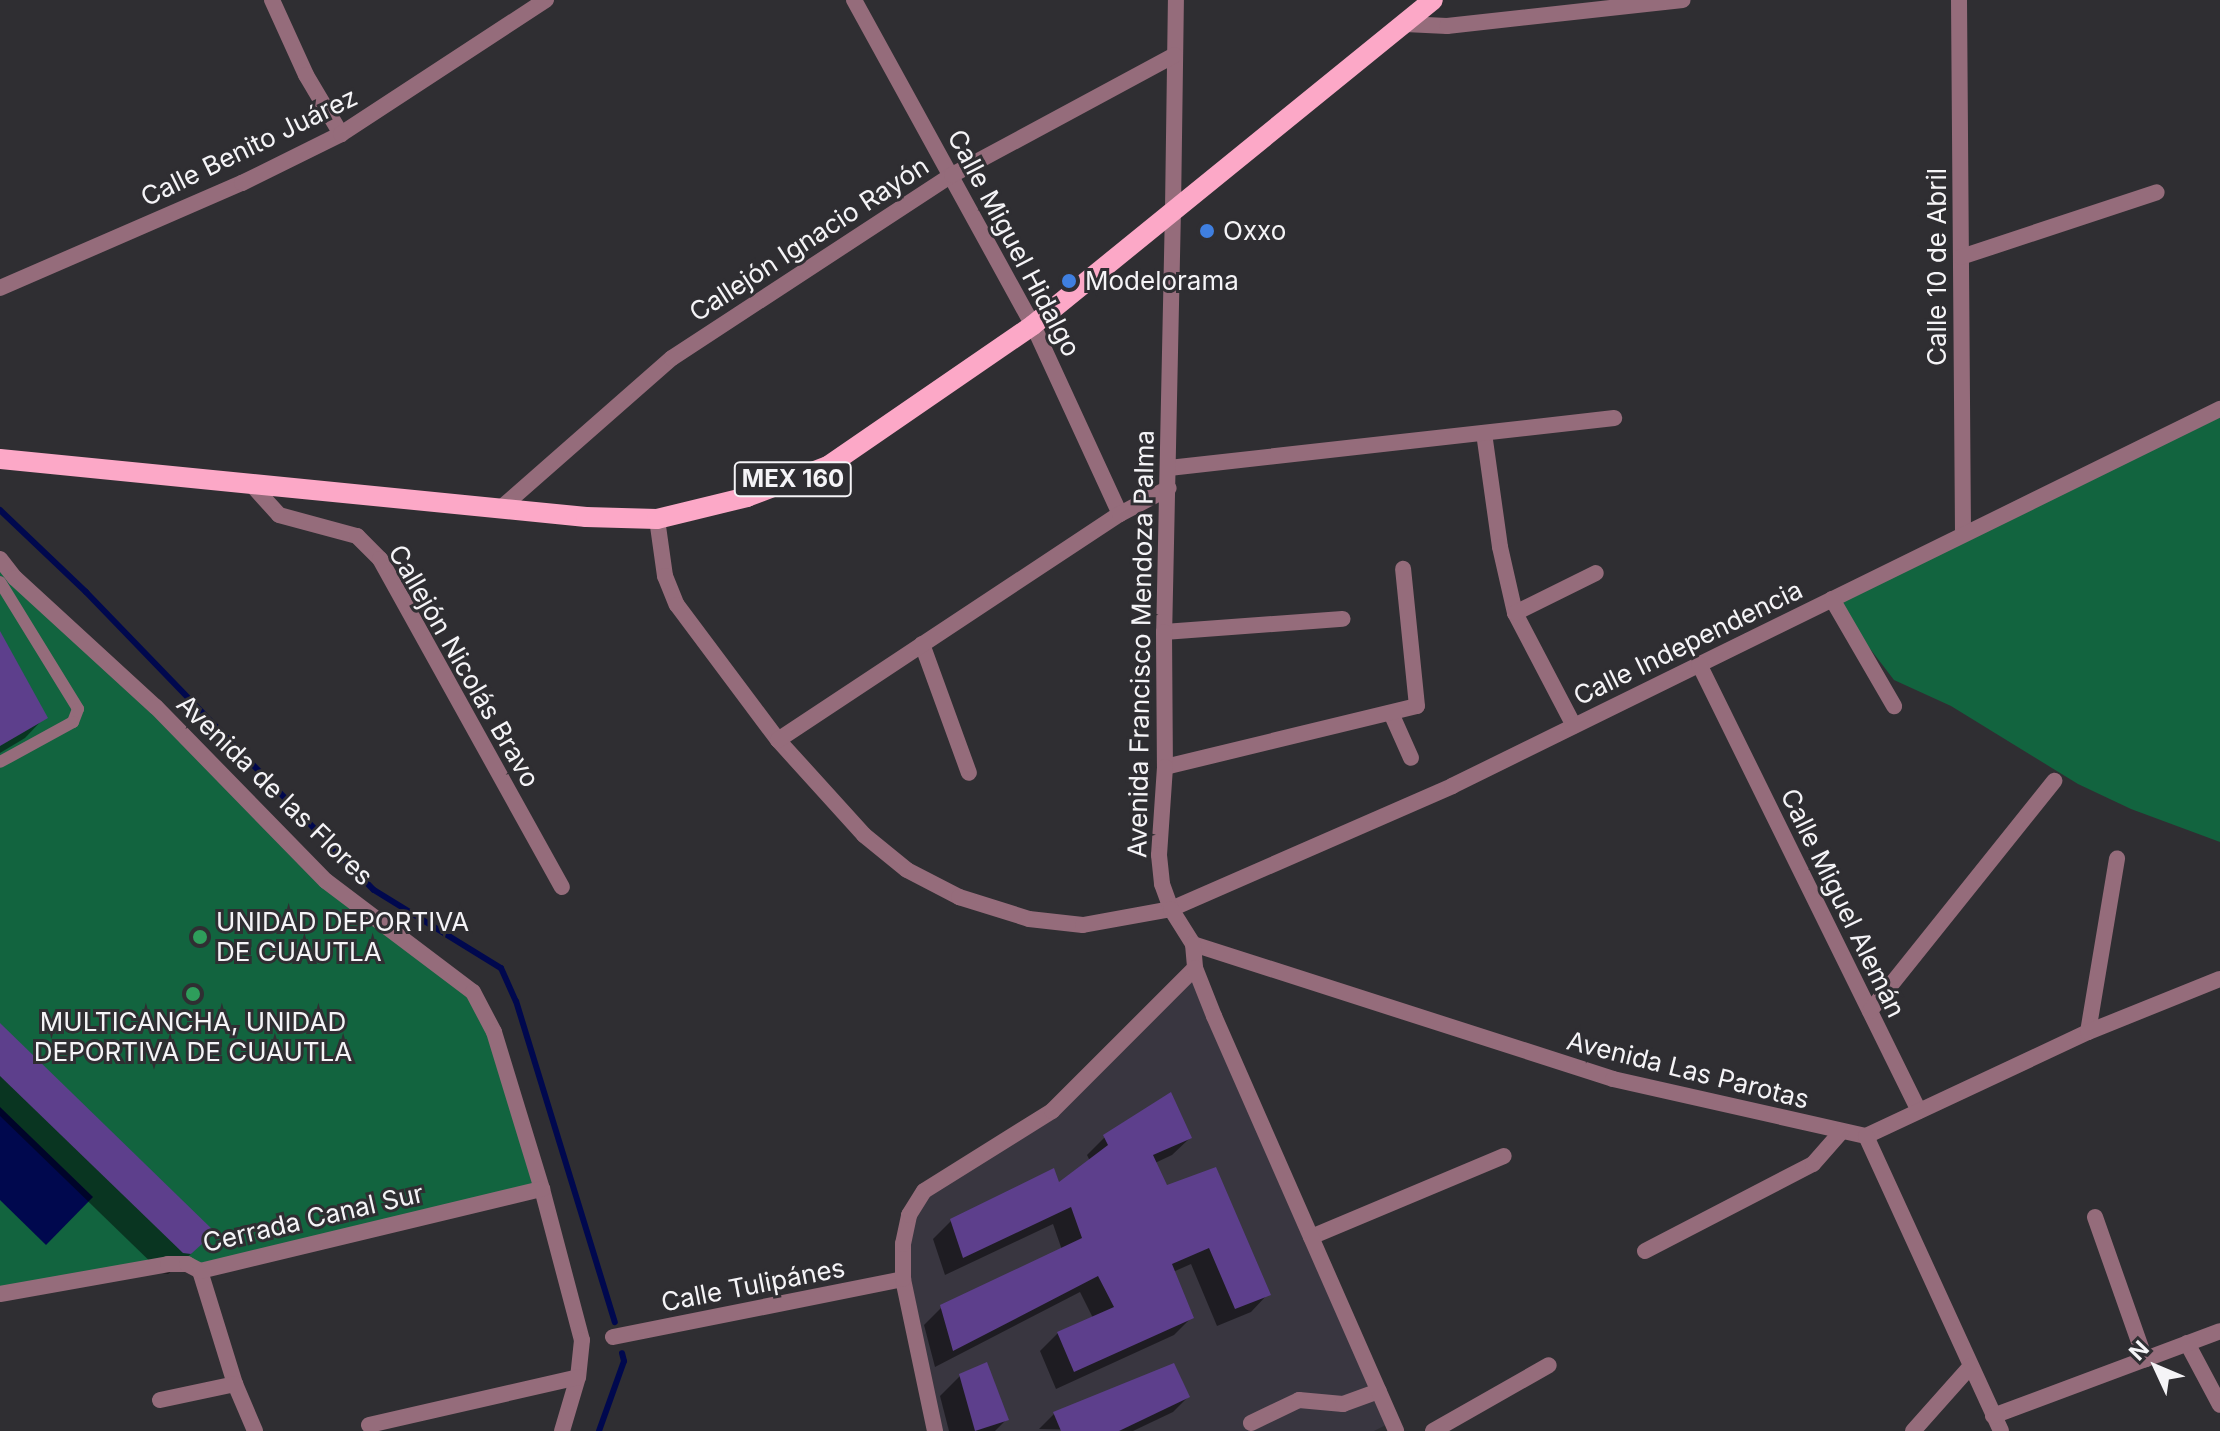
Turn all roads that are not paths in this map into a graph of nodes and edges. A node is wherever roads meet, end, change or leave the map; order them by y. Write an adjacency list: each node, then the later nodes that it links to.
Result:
1 (272, 0): 10 (street)
2 (546, 0): 10 (street, Calle Benito Juárez)
3 (854, 0): 11 (street, Calle Miguel Hidalgo)
4 (1176, 0): 9 (street, Avenida Francisco Mendoza Palma)
5 (1433, 0): 8 (main road, MEX 160)
6 (1683, 0): 8 (street)
7 (1959, 0): 14 (street, Calle 10 de Abril)
8 (1405, 24): 13 (main road, MEX 160)
9 (1175, 55): 11 (street, Callejón Ignacio Rayón); 13 (street, Avenida Francisco Mendoza Palma)
10 (341, 134): 15 (street, Calle Benito Juárez)
11 (952, 175): 16 (street, Calle Miguel Hidalgo); 24 (street, Callejón Ignacio Rayón)
12 (2157, 192): 14 (street)
13 (1173, 209): 16 (main road, MEX 160); 21 (street, Avenida Francisco Mendoza Palma)
14 (1961, 257): 27 (street, Calle 10 de Abril)
15 (0, 288)
16 (1033, 325): 25 (street, Calle Miguel Hidalgo); 26 (main road, MEX 160)
17 (2220, 409): 27 (street, Calle Independencia)
18 (1614, 418): 19 (street)
19 (1484, 433): 21 (street); 33 (street)
20 (0, 459): 22 (main road, MEX 160)
21 (1169, 468): 23 (street, Avenida Francisco Mendoza Palma)
22 (252, 485): 24 (main road, MEX 160); 48 (street, Callejón Nicolás Bravo)
23 (1169, 488): 25 (street); 35 (street, Avenida Francisco Mendoza Palma)
24 (501, 508): 26 (main road, MEX 160)
25 (1120, 514): 36 (street)
26 (657, 519): 41 (street, Calle Independencia)
27 (1963, 534): 32 (street, Calle Independencia)
28 (0, 559): 59 (street, Avenida de las Flores)
29 (1403, 569): 39 (street)
30 (1596, 573): 33 (street)
31 (0, 583): 43 (lane)
32 (1832, 599): 37 (street, Calle Independencia); 38 (street)
33 (1515, 613): 40 (street)
34 (1343, 619): 35 (street)
35 (1164, 632): 44 (street, Avenida Francisco Mendoza Palma)
36 (922, 644): 41 (street); 45 (street)
37 (1699, 664): 40 (street, Calle Independencia); 53 (street, Calle Miguel Alemán)
38 (1894, 706)
39 (1391, 713): 42 (street); 44 (street)
40 (1574, 726): 49 (street, Calle Independencia)
41 (778, 740): 49 (street, Calle Independencia)
42 (1411, 758)
43 (0, 762)
44 (1165, 767): 49 (street, Avenida Francisco Mendoza Palma)
45 (969, 773)
46 (2054, 781): 53 (street)
47 (2117, 858): 54 (street)
48 (562, 887)
49 (1171, 909): 50 (street, Avenida Francisco Mendoza Palma)
50 (1193, 944): 51 (street, Avenida Francisco Mendoza Palma); 56 (street, Avenida Las Parotas)
51 (1195, 968): 61 (street, Avenida Francisco Mendoza Palma); 64 (street)
52 (2220, 979): 54 (street)
53 (1870, 1011): 55 (street, Calle Miguel Alemán)
54 (2088, 1032): 55 (street)
55 (1919, 1111): 57 (street)
56 (1841, 1132): 57 (street, Avenida Las Parotas); 62 (street)
57 (1866, 1136): 71 (street)
58 (1504, 1156): 61 (street)
59 (542, 1189): 63 (street, Cerrada Canal Sur); 72 (street, Avenida de las Flores)
60 (2095, 1217): 69 (street)
61 (1311, 1237): 74 (street, Avenida Francisco Mendoza Palma)
62 (1645, 1251)
63 (200, 1271): 65 (street, Cerrada Canal Sur); 73 (street)
64 (903, 1279): 67 (street, Calle Tulipánes); 82 (street)
65 (0, 1294)
66 (2220, 1331): 68 (street)
67 (613, 1337)
68 (2187, 1343): 69 (street); 76 (street)
69 (2145, 1359): 78 (street)
70 (1549, 1365): 84 (street)
71 (1971, 1366): 78 (street); 85 (street)
72 (578, 1377): 79 (street); 81 (street, Avenida de las Flores)
73 (235, 1384): 75 (street); 80 (street)
74 (1379, 1391): 77 (street); 83 (street, Avenida Francisco Mendoza Palma)
75 (160, 1400)
76 (2220, 1405)
77 (1251, 1423)
78 (1997, 1423)
79 (369, 1425)
80 (255, 1431)
81 (562, 1431)
82 (935, 1431)
83 (1396, 1431)
84 (1433, 1431)
85 (1913, 1431)

